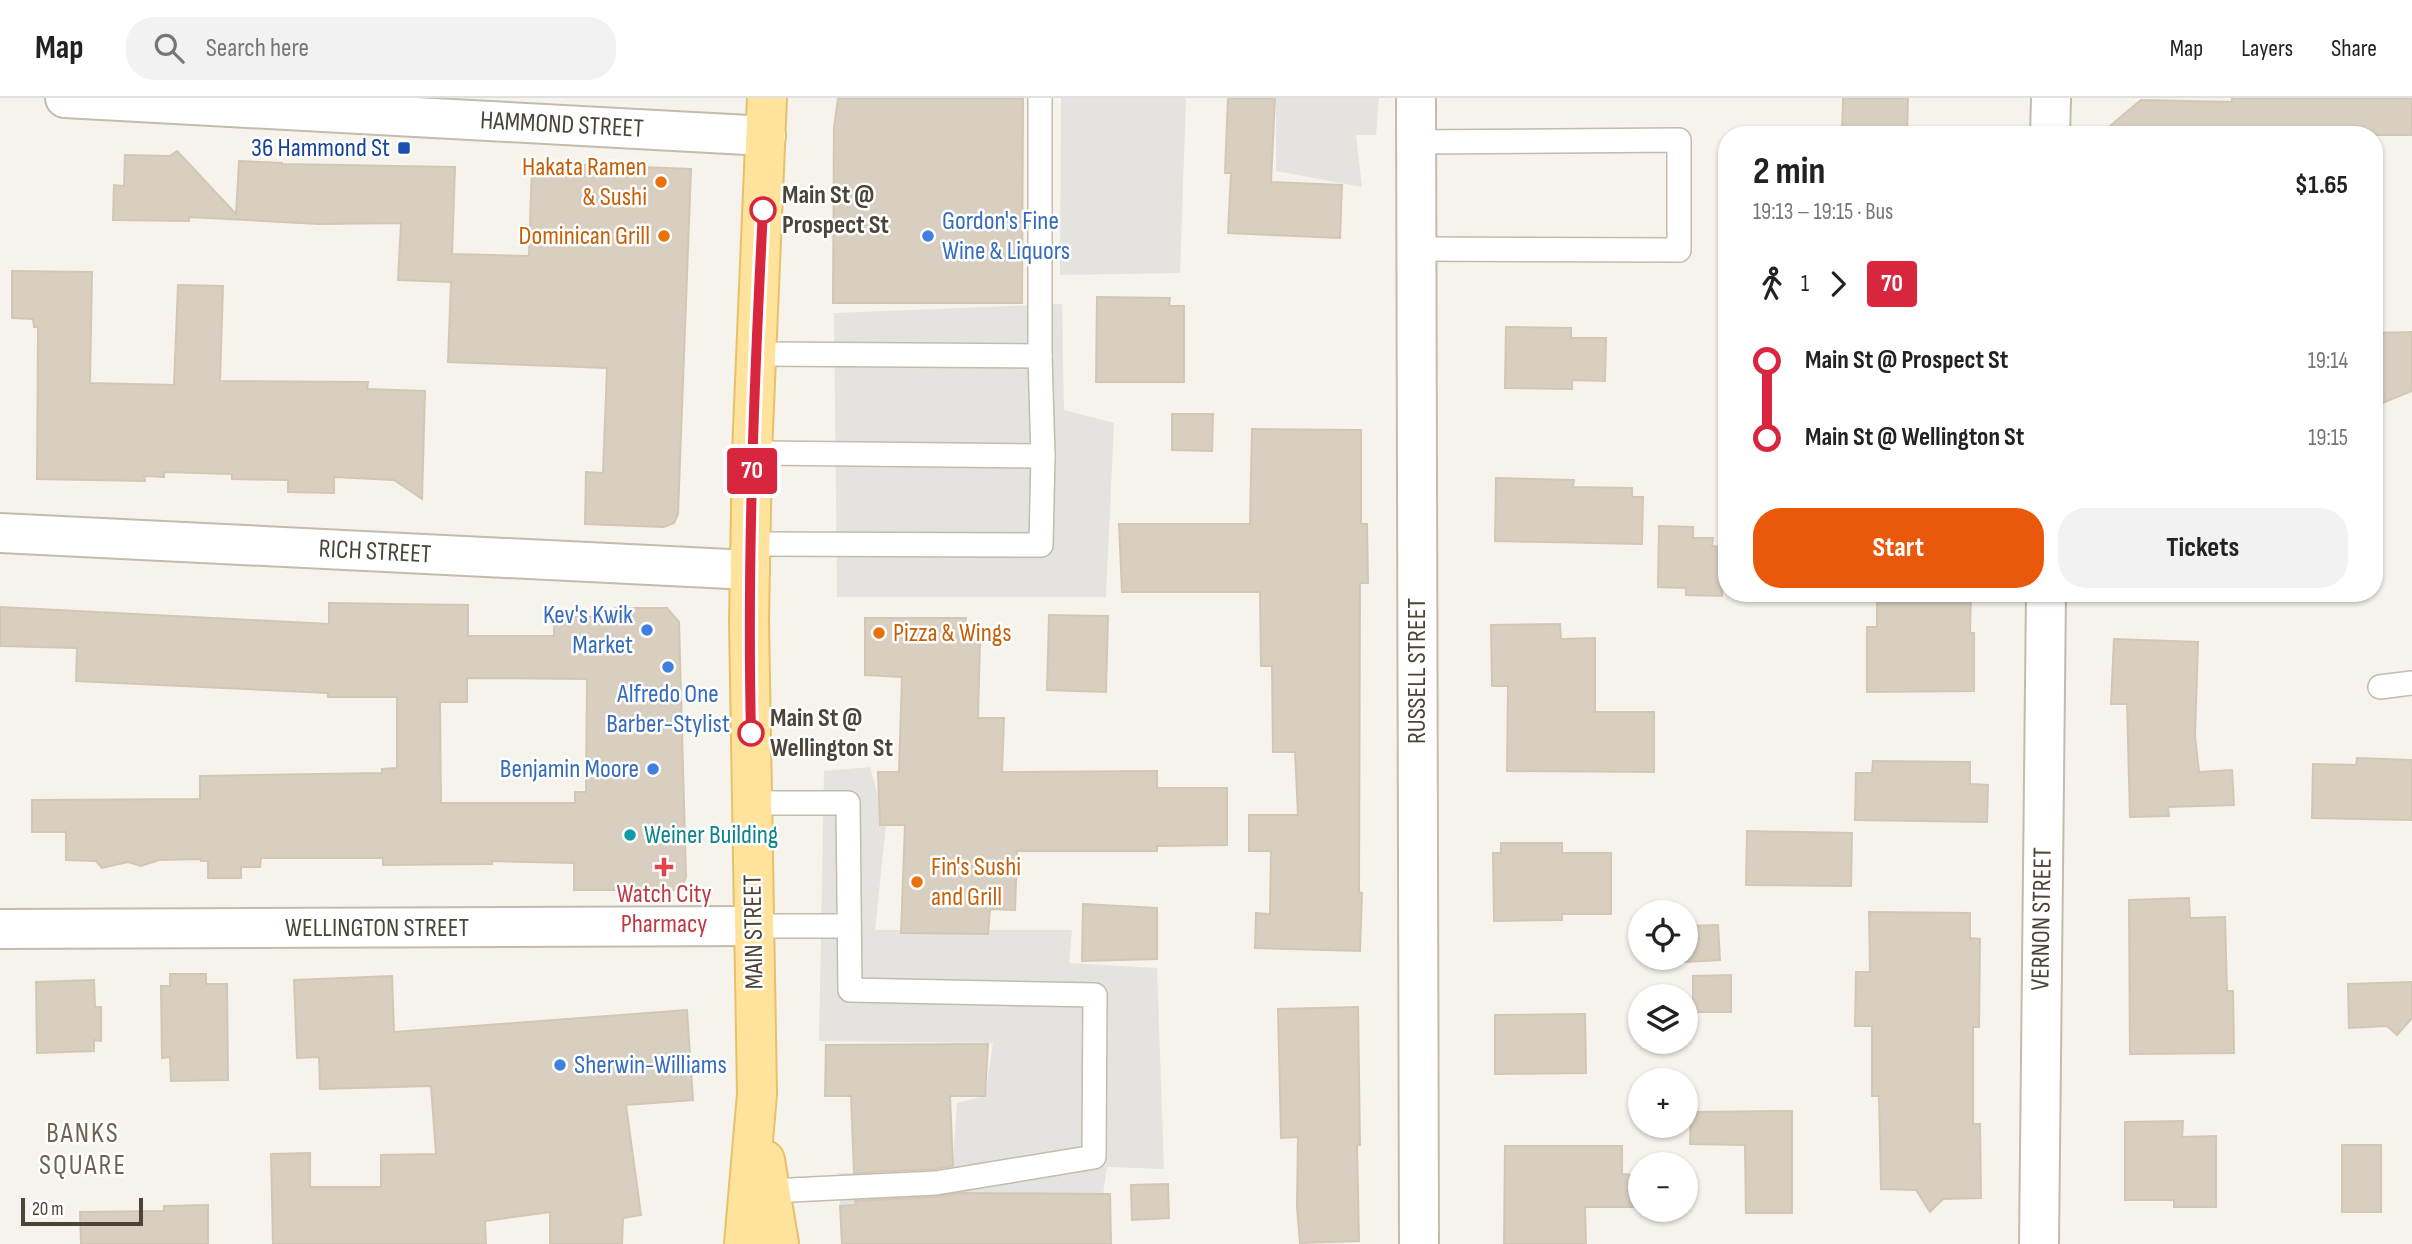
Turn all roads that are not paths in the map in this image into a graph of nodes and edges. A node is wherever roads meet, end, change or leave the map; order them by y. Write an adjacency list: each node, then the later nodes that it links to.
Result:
1 (65, 98): 7 (street, HAMMOND STREET)
2 (768, 98): 7 (main road, MAIN STREET)
3 (1040, 98): 11 (lane)
4 (1416, 98): 8 (street, RUSSELL STREET)
5 (2051, 98): 6 (street)
6 (2050, 126)
7 (766, 136): 10 (main road, MAIN STREET)
8 (1416, 142): 9 (street, RUSSELL STREET); 9 (lane)
9 (1416, 249): 27 (street, RUSSELL STREET)
10 (756, 354): 11 (lane); 12 (main road, MAIN STREET)
11 (1040, 356): 13 (lane)
12 (752, 453): 13 (lane); 15 (main road, MAIN STREET)
13 (1043, 456): 15 (lane)
14 (0, 533): 15 (street, RICH STREET)
15 (750, 557): 19 (main road, MAIN STREET)
16 (2046, 602): 28 (street, VERNON STREET)
17 (2412, 683): 18 (lane)
18 (2380, 687)
19 (752, 803): 20 (main road, MAIN STREET); 21 (lane)
20 (754, 926): 21 (lane); 22 (street, WELLINGTON STREET); 23 (main road, MAIN STREET)
21 (849, 926): 24 (lane)
22 (0, 929)
23 (757, 1094): 24 (main road, MAIN STREET); 25 (main road, MAIN STREET)
24 (770, 1191): 26 (main road, MAIN STREET)
25 (744, 1244)
26 (779, 1244)
27 (1419, 1244)
28 (2039, 1244)

